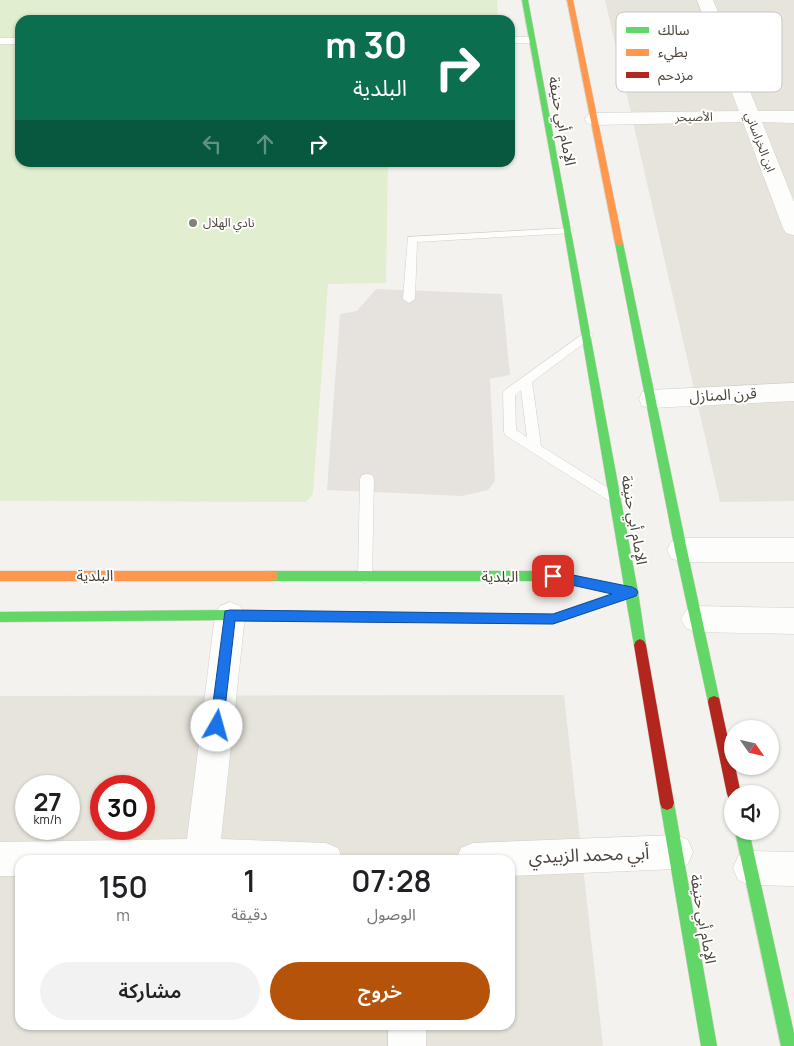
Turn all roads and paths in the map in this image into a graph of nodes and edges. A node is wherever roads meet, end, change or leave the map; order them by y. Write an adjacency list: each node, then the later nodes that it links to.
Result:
1 (526, 0): 6 (main road, الإمام أبي حنيفة)
2 (570, 0): 12 (main road)
3 (705, 0): 4 (street, ابن الخراساني)
4 (710, 12)
5 (515, 40): 6 (lane)
6 (531, 40): 14 (main road, الإمام أبي حنيفة)
7 (0, 41): 8 (lane)
8 (15, 41)
9 (741, 92): 10 (street, ابن الخراساني)
10 (750, 116): 11 (street, الأصيحر); 12 (street, الأصيحر); 13 (street, ابن الخراساني)
11 (794, 117)
12 (594, 119): 19 (main road)
13 (794, 228)
14 (568, 231): 15 (lane); 16 (main road, الإمام أبي حنيفة)
15 (409, 299)
16 (587, 335): 17 (lane); 22 (main road, الإمام أبي حنيفة)
17 (526, 380): 20 (lane); 20 (lane)
18 (794, 392): 19 (street, قرن المنازل)
19 (651, 399): 23 (main road)
20 (535, 448): 22 (lane)
21 (366, 479): 26 (lane)
22 (615, 500): 27 (main road, الإمام أبي حنيفة)
23 (681, 550): 24 (street); 30 (main road)
24 (794, 550)
25 (0, 576): 26 (main road, البلدية)
26 (365, 577): 27 (main road, البلدية)
27 (632, 592): 28 (main road); 34 (main road, الإمام أبي حنيفة)
28 (230, 615): 29 (main road); 35 (street)
29 (0, 617)
30 (696, 619): 31 (street); 32 (main road)
31 (794, 621)
32 (732, 785)
33 (744, 840): 39 (main road)
34 (676, 852): 36 (street, أبي محمد الزبيدي); 43 (main road, الإمام أبي حنيفة)
35 (202, 855)
36 (515, 858)
37 (0, 860): 38 (street)
38 (15, 860)
39 (750, 868): 40 (street); 44 (main road)
40 (794, 869)
41 (406, 1030): 42 (street)
42 (406, 1046)
43 (709, 1046)
44 (789, 1046)

